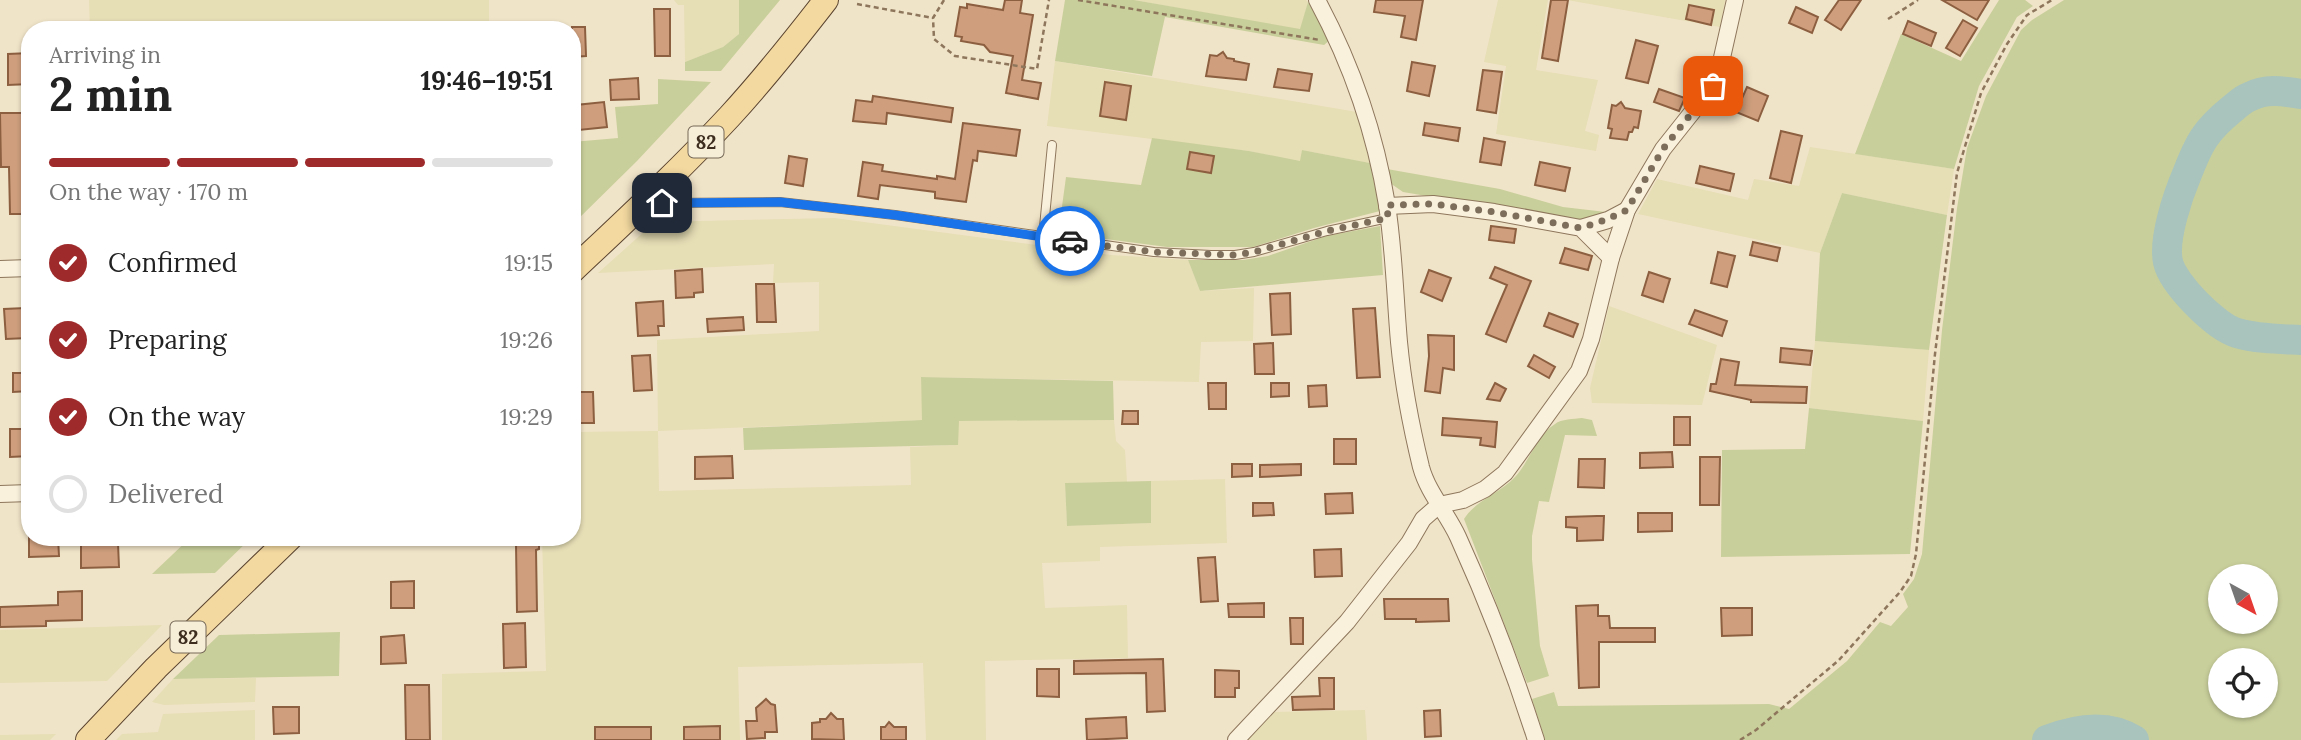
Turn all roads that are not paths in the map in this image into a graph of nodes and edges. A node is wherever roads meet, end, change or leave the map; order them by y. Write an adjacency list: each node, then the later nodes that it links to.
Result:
1 (826, 0): 5 (main road, 82)
2 (1317, 0): 7 (street)
3 (1735, 0): 6 (street)
4 (1052, 145): 9 (lane)
5 (651, 197): 9 (lane); 11 (main road, 82)
6 (1627, 210): 8 (street); 10 (street)
7 (1388, 212): 8 (street); 9 (lane); 16 (street)
8 (1581, 228): 10 (street)
9 (1043, 237)
10 (1611, 258): 16 (street)
11 (581, 263)
12 (0, 268): 13 (street)
13 (21, 268)
14 (21, 493): 15 (street)
15 (0, 494)
16 (1439, 505): 19 (street); 20 (street)
17 (282, 546): 18 (main road, 82)
18 (88, 740)
19 (1236, 740)
20 (1536, 740)

